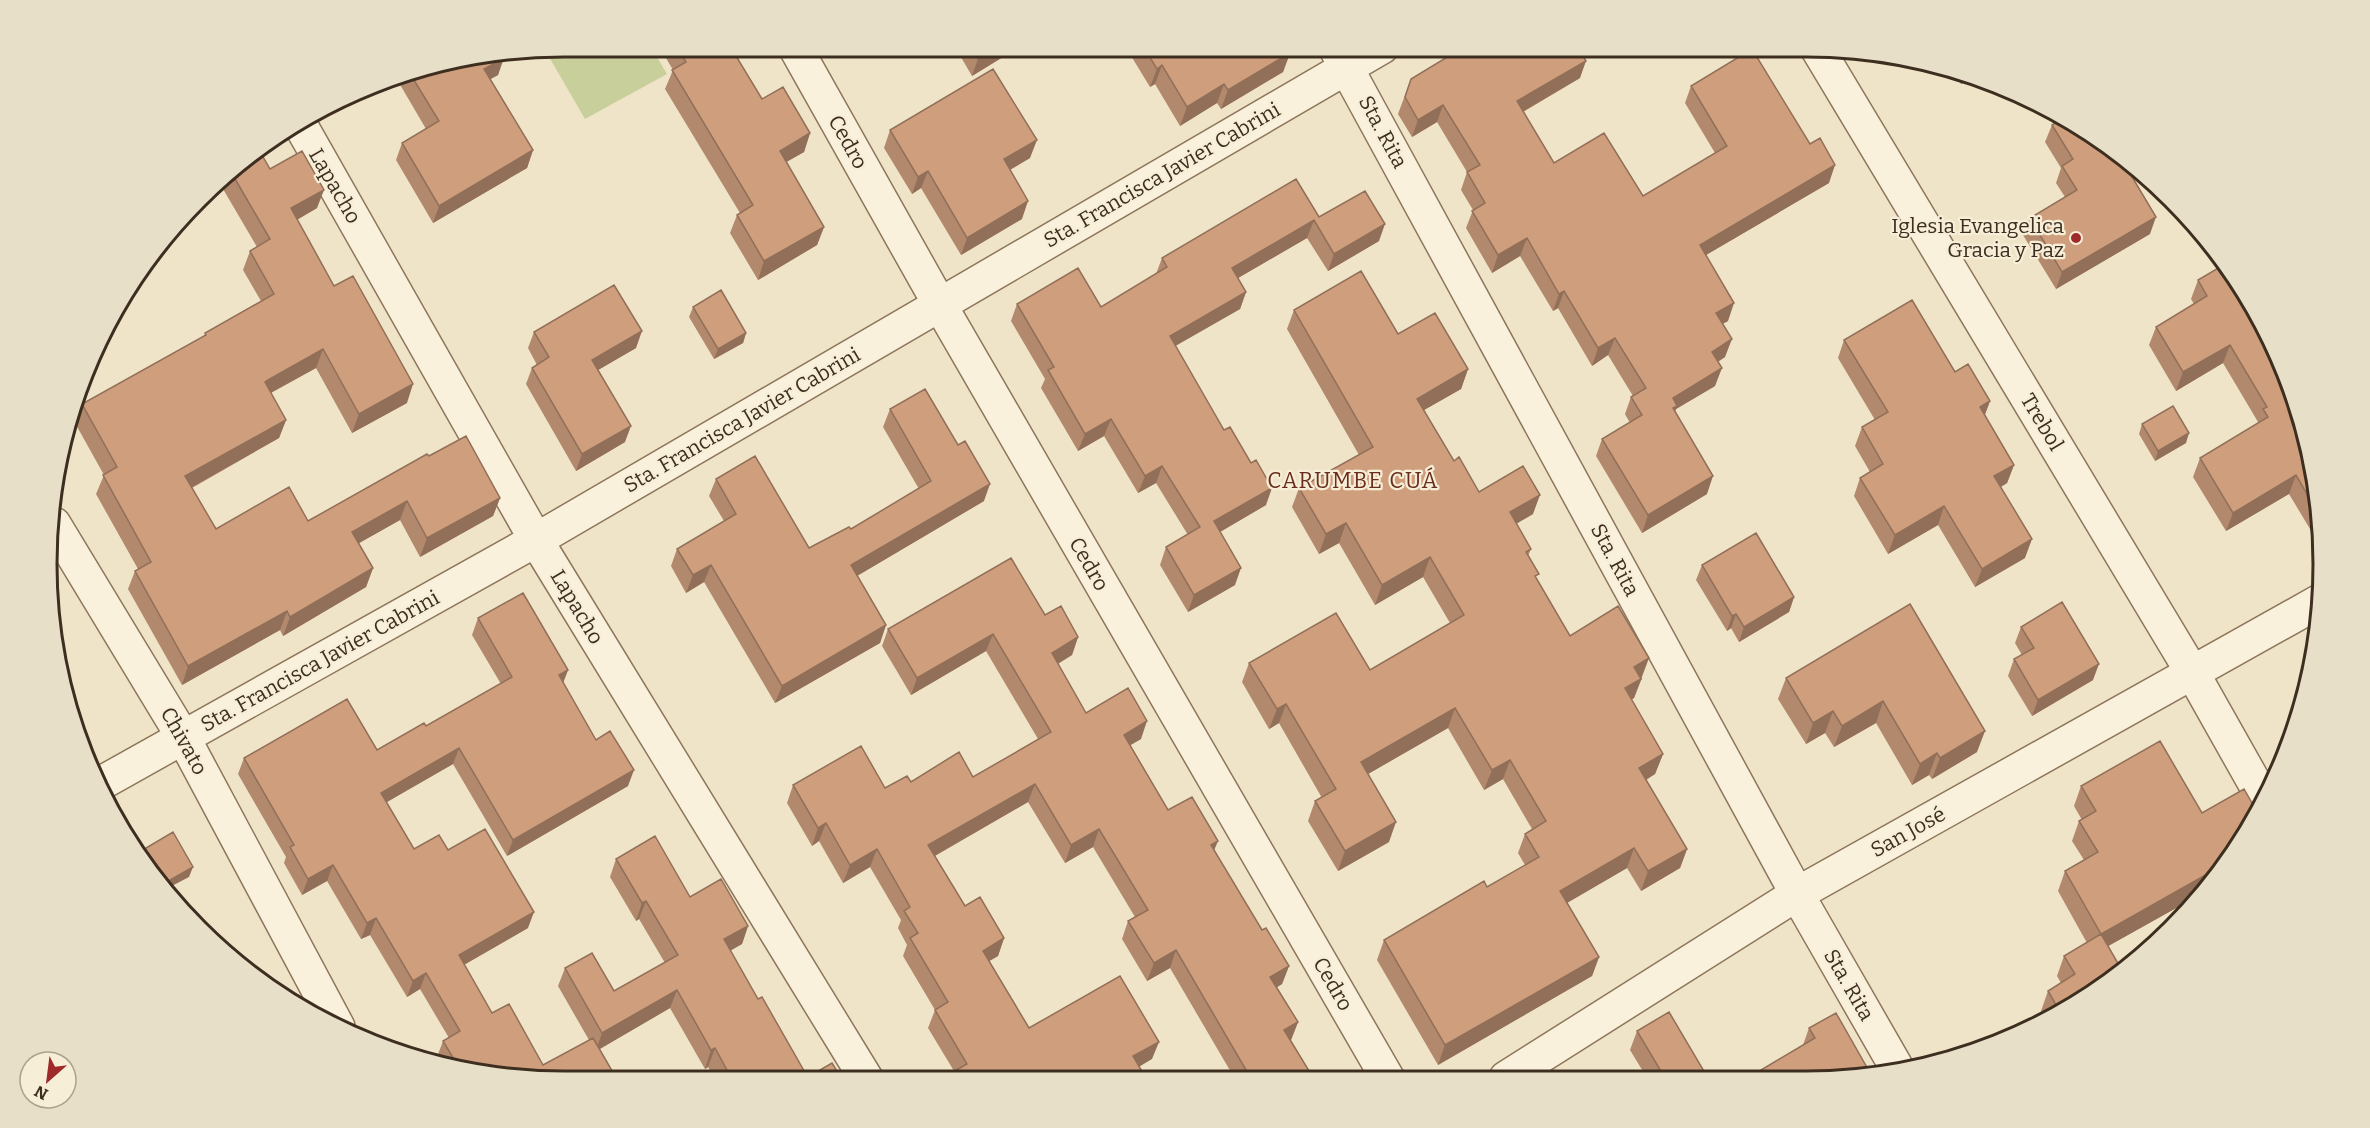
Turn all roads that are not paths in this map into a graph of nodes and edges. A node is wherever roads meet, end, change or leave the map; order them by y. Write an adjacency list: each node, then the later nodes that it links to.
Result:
1 (801, 57): 5 (street, Cedro)
2 (1341, 57): 5 (street, Sta. Francisca Javier Cabrini); 13 (street, Sta. Rita)
3 (1823, 58): 9 (street, Trebol)
4 (303, 129): 7 (street, Lapacho)
5 (940, 305): 7 (street, Sta. Francisca Javier Cabrini); 17 (street, Cedro)
6 (58, 531): 10 (street, Chivato)
7 (536, 540): 10 (street, Sta. Francisca Javier Cabrini); 16 (street, Lapacho)
8 (2311, 606): 9 (street, San José)
9 (2192, 672): 12 (street, Trebol); 13 (street, San José)
10 (183, 737): 11 (street, Sta. Francisca Javier Cabrini); 14 (street, Chivato)
11 (106, 781)
12 (2259, 791)
13 (1797, 894): 15 (street, Sta. Rita); 18 (street, San José)
14 (331, 1014)
15 (1894, 1063)
16 (861, 1071)
17 (1383, 1071)
18 (1517, 1071)

